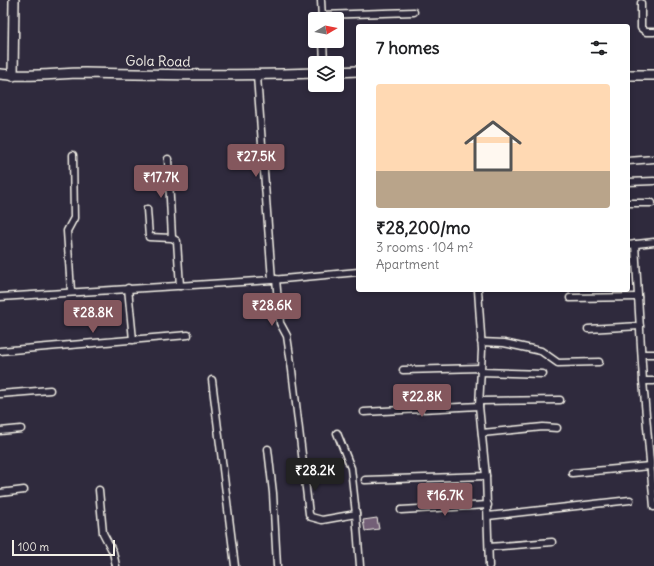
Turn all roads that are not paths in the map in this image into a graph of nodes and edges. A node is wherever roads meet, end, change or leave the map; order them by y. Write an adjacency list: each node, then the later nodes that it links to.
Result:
1 (14, 0): 14 (street)
2 (321, 0): 4 (street)
3 (640, 3): 7 (street)
4 (322, 12)
5 (414, 12): 6 (street)
6 (344, 16)
7 (654, 32)
8 (356, 71): 9 (street)
9 (344, 72)
10 (308, 73): 15 (street, Gola Road)
11 (0, 74): 14 (street, Gola Road)
12 (630, 75): 13 (street)
13 (654, 75)
14 (12, 76): 15 (street, Gola Road)
15 (257, 76): 29 (street)
16 (73, 154): 32 (street)
17 (168, 159): 25 (street)
18 (654, 159): 19 (street)
19 (630, 161)
20 (654, 181): 21 (street)
21 (630, 182)
22 (630, 203): 23 (street)
23 (652, 203)
24 (147, 209): 25 (street)
25 (172, 238): 30 (street)
26 (654, 242): 27 (street)
27 (631, 244): 35 (street)
28 (356, 272): 29 (street)
29 (274, 279): 30 (street); 76 (street)
30 (180, 286): 31 (street)
31 (128, 288): 32 (street); 40 (street)
32 (72, 292): 34 (street)
33 (478, 292): 41 (street)
34 (0, 297)
35 (638, 297): 36 (street); 37 (street)
36 (570, 298)
37 (640, 326): 38 (street); 43 (street)
38 (588, 328)
39 (188, 335): 40 (street)
40 (133, 340): 42 (street)
41 (482, 342): 45 (street); 47 (street)
42 (0, 351)
43 (642, 354): 44 (street); 50 (street)
44 (654, 354)
45 (599, 362)
46 (403, 370): 47 (street)
47 (481, 370): 48 (street); 55 (street)
48 (543, 374)
49 (212, 380): 81 (street)
50 (643, 381): 51 (street); 57 (street)
51 (654, 381)
52 (50, 390): 53 (street)
53 (0, 394)
54 (560, 400): 55 (street)
55 (479, 404): 56 (street); 62 (street)
56 (364, 412)
57 (646, 417): 58 (street); 65 (street)
58 (654, 417)
59 (558, 428): 62 (street)
60 (21, 429): 61 (street)
61 (0, 432)
62 (482, 432): 67 (street)
63 (337, 433): 76 (street)
64 (268, 450): 82 (street)
65 (651, 469): 66 (street); 74 (street)
66 (572, 473)
67 (486, 476): 68 (street); 73 (street)
68 (365, 480)
69 (24, 490): 71 (street)
70 (99, 490): 80 (street)
71 (0, 493)
72 (630, 500): 77 (street)
73 (488, 506): 75 (street); 77 (street)
74 (654, 507)
75 (401, 510)
76 (356, 514): 83 (street)
77 (488, 516): 79 (street)
78 (552, 542): 79 (street)
79 (489, 547): 84 (street)
80 (116, 566)
81 (235, 566)
82 (277, 566)
83 (360, 566)
84 (489, 566)

